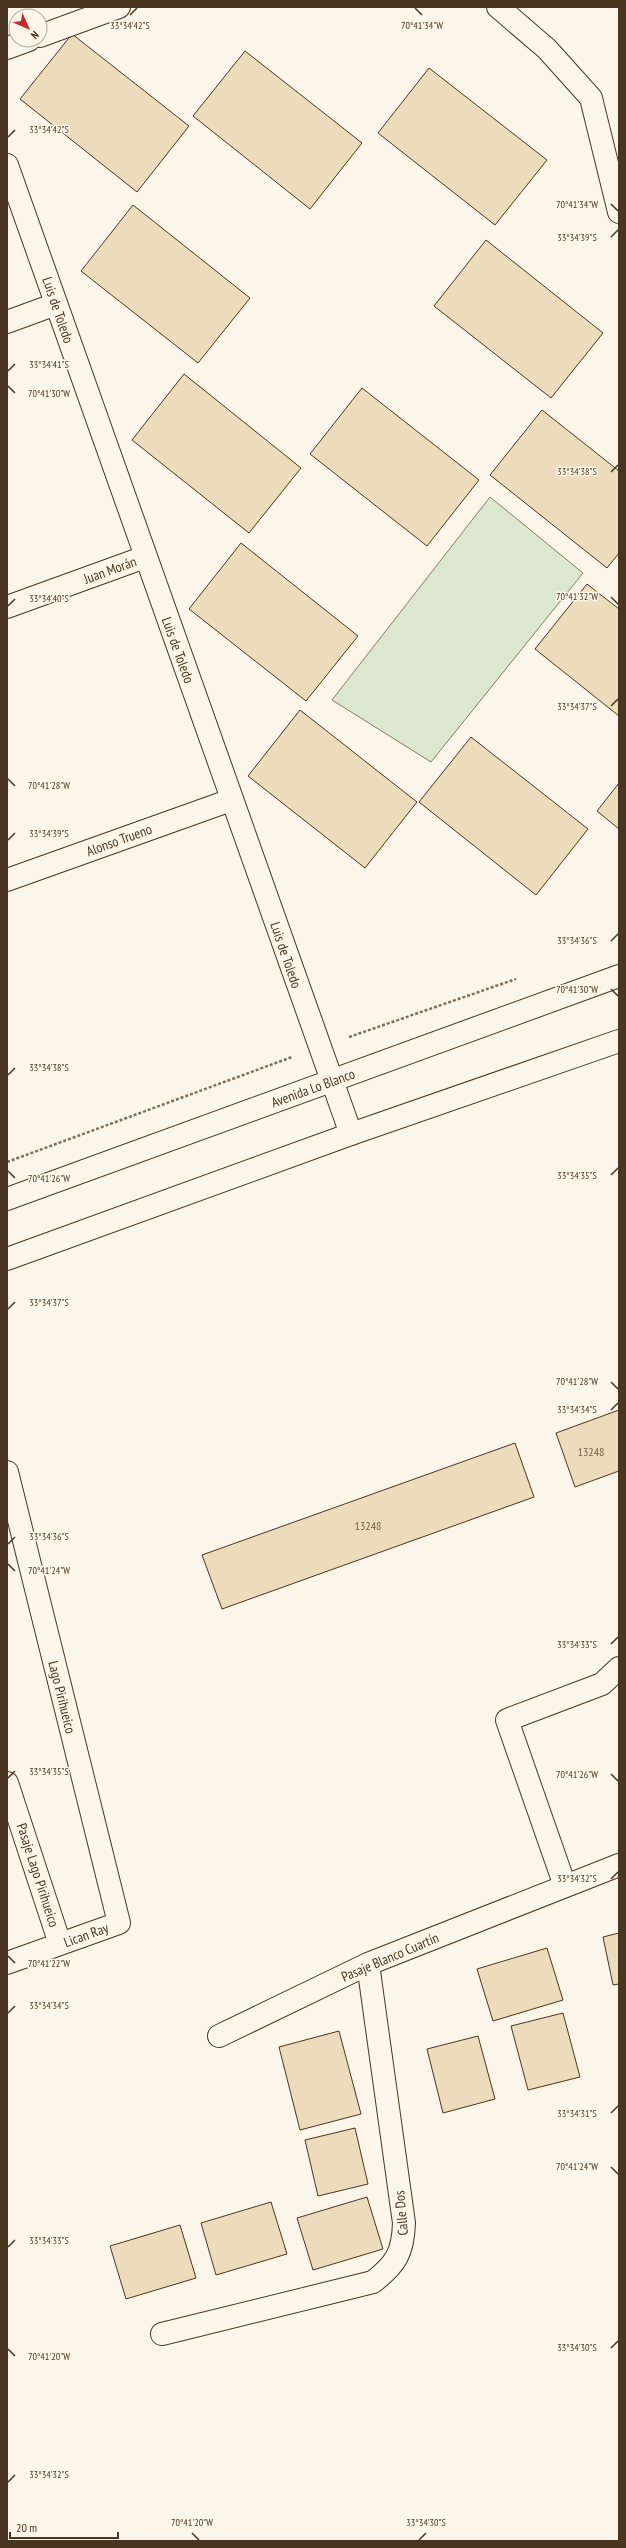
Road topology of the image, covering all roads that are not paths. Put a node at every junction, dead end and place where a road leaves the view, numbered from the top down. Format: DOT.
graph roads {
  1 [pos="119,7"];
  2 [pos="498,7"];
  3 [pos="48,33"];
  4 [pos="7,165"];
  5 [pos="619,212"];
  6 [pos="56,304"];
  7 [pos="7,322"];
  8 [pos="145,557"];
  9 [pos="7,606"];
  10 [pos="231,800"];
  11 [pos="7,880"];
  12 [pos="619,976"];
  13 [pos="619,1041"];
  14 [pos="331,1082"];
  15 [pos="351,1134"];
  16 [pos="7,1199"];
  17 [pos="7,1259"];
  18 [pos="7,1472"];
  19 [pos="12,1519"];
  20 [pos="619,1668"];
  21 [pos="7,1783"];
  22 [pos="619,1865"];
  23 [pos="565,1886"];
  24 [pos="119,1923"];
  25 [pos="60,1944"];
  26 [pos="7,1963"];
  27 [pos="368,1964"];
  28 [pos="220,2036"];
  29 [pos="162,2334"];
  1 -- 3 [label="street"];
  2 -- 5 [label="street"];
  4 -- 6 [label="street, Luis de Toledo"];
  6 -- 7 [label="street"];
  6 -- 8 [label="street, Luis de Toledo"];
  8 -- 9 [label="street, Juan Morán"];
  8 -- 10 [label="street, Luis de Toledo"];
  10 -- 11 [label="street, Alonso Trueno"];
  10 -- 14 [label="street, Luis de Toledo"];
  12 -- 14 [label="street, Avenida Lo Blanco"];
  13 -- 15 [label="street"];
  14 -- 15 [label="street, Luis de Toledo"];
  14 -- 16 [label="street, Avenida Lo Blanco"];
  15 -- 17 [label="street"];
  18 -- 19 [label="street, Lago Pirihueico"];
  19 -- 24 [label="street, Lago Pirihueico"];
  20 -- 23 [label="street"];
  21 -- 25 [label="street, Pasaje Lago Pirihueico"];
  22 -- 23 [label="street, Pasaje Blanco Cuartín"];
  23 -- 27 [label="street, Pasaje Blanco Cuartín"];
  24 -- 25 [label="street, Lican Ray"];
  25 -- 26 [label="street, Lican Ray"];
  27 -- 28 [label="street, Pasaje Blanco Cuartín"];
  27 -- 29 [label="street, Calle Dos"];
}
